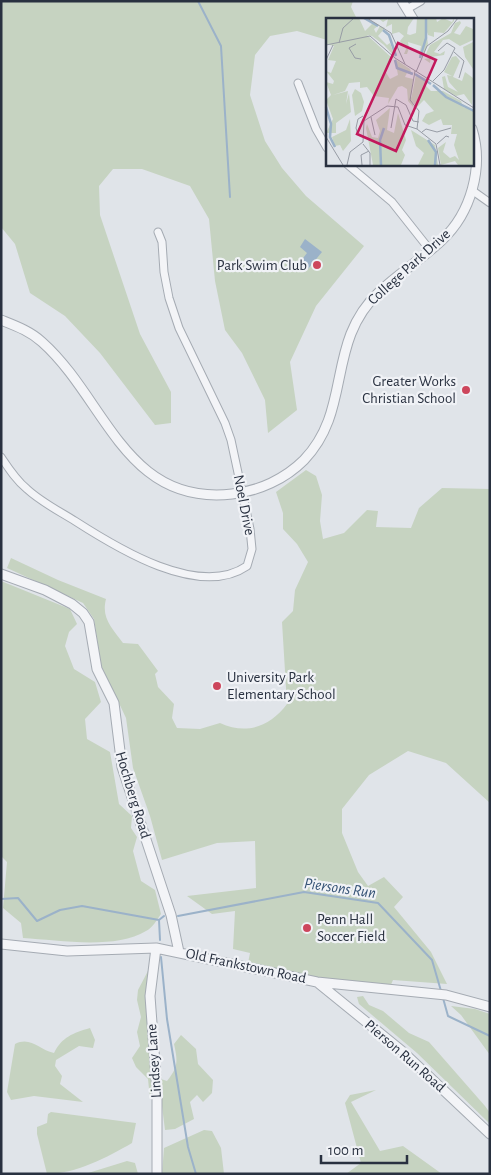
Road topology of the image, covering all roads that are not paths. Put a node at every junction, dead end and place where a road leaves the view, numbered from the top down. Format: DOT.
graph roads {
  1 [pos="421,1"];
  2 [pos="405,5"];
  3 [pos="412,18"];
  4 [pos="298,83"];
  5 [pos="326,146"];
  6 [pos="474,148"];
  7 [pos="348,165"];
  8 [pos="472,191"];
  9 [pos="490,203"];
  10 [pos="158,232"];
  11 [pos="430,250"];
  12 [pos="1,320"];
  13 [pos="1,456"];
  14 [pos="241,493"];
  15 [pos="1,574"];
  16 [pos="1,944"];
  17 [pos="156,948"];
  18 [pos="178,952"];
  19 [pos="316,982"];
  20 [pos="490,1007"];
  21 [pos="490,1134"];
  22 [pos="157,1174"];
  1 -- 2 [label="street"];
  2 -- 3 [label="street"];
  4 -- 5 [label="street"];
  6 -- 8 [label="street, College Park Drive"];
  7 -- 11 [label="street"];
  8 -- 9 [label="street"];
  8 -- 11 [label="street, College Park Drive"];
  10 -- 14 [label="street, Noel Drive"];
  11 -- 14 [label="street, College Park Drive"];
  12 -- 14 [label="street, College Park Drive"];
  13 -- 14 [label="street, Noel Drive"];
  15 -- 18 [label="street, Hochberg Road"];
  16 -- 17 [label="street, Old Frankstown Road"];
  17 -- 18 [label="street, Old Frankstown Road"];
  17 -- 22 [label="street, Lindsey Lane"];
  18 -- 19 [label="street, Old Frankstown Road"];
  19 -- 20 [label="street, Old Frankstown Road"];
  19 -- 21 [label="street, Pierson Run Road"];
}
